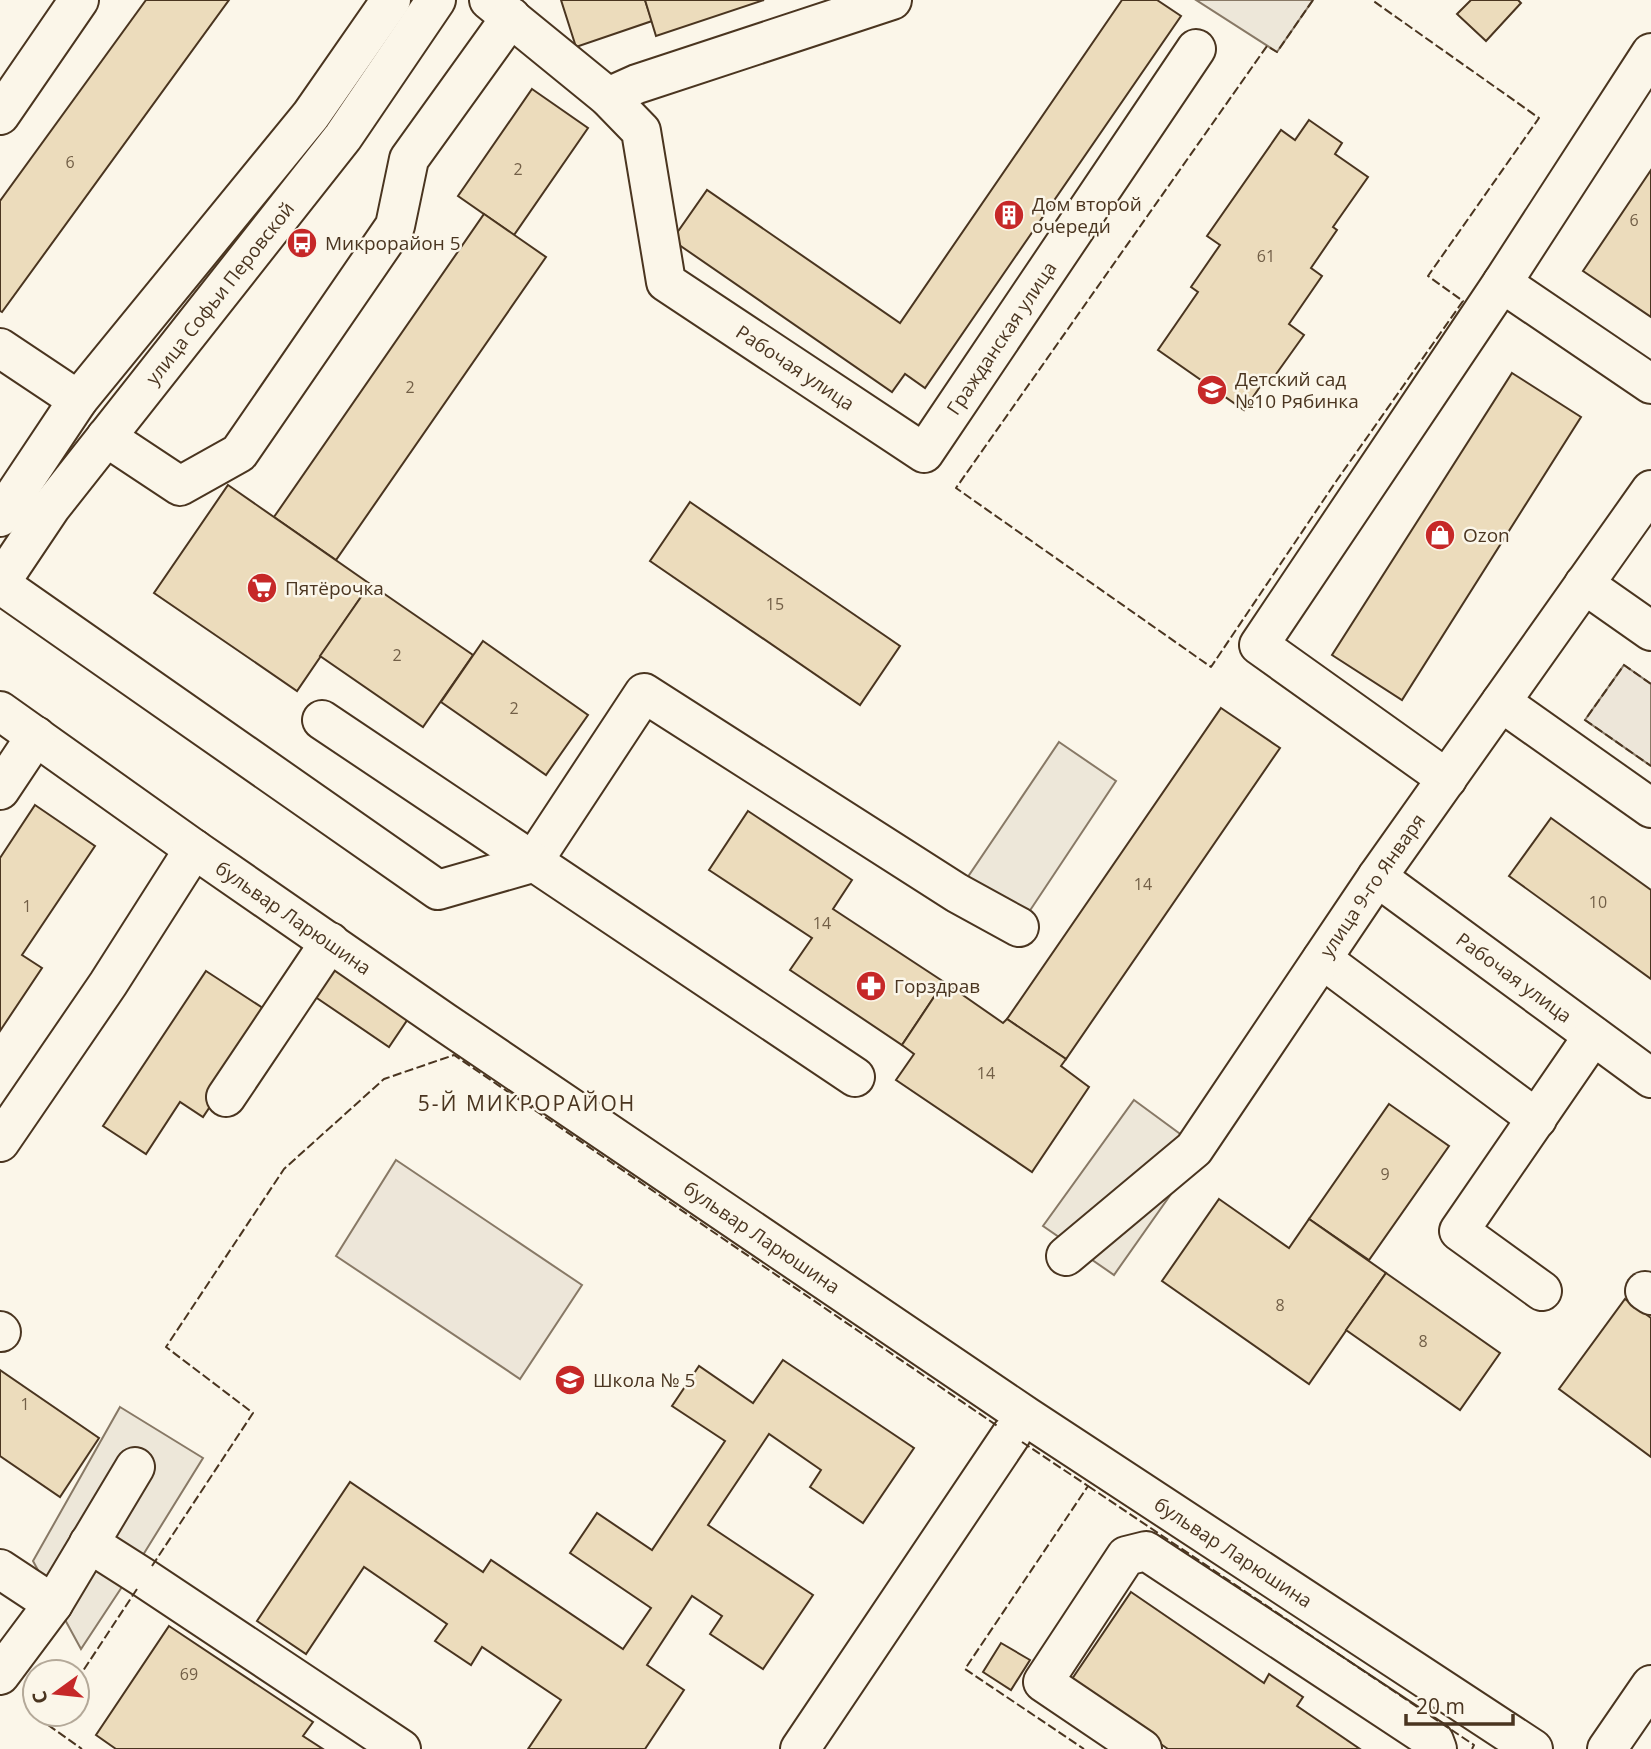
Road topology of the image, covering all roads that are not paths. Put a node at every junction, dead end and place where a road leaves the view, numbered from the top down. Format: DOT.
graph roads {
  1 [pos="79,0"];
  2 [pos="391,0"];
  3 [pos="436,0"];
  4 [pos="892,0"];
  5 [pos="500,9"];
  6 [pos="1196,49"];
  7 [pos="1651,53"];
  8 [pos="608,97"];
  9 [pos="0,115"];
  10 [pos="1502,283"];
  11 [pos="0,348"];
  12 [pos="1651,384"];
  13 [pos="78,400"];
  14 [pos="106,437"];
  15 [pos="924,453"];
  16 [pos="1651,490"];
  17 [pos="7,491"];
  18 [pos="51,507"];
  19 [pos="0,583"];
  20 [pos="1584,584"];
  21 [pos="1651,631"];
  22 [pos="1501,702"];
  23 [pos="0,710"];
  24 [pos="322,720"];
  25 [pos="36,736"];
  26 [pos="1447,779"];
  27 [pos="0,790"];
  28 [pos="1651,808"];
  29 [pos="194,849"];
  30 [pos="532,863"];
  31 [pos="1377,877"];
  32 [pos="1018,927"];
  33 [pos="334,944"];
  34 [pos="1322,959"];
  35 [pos="1593,1036"];
  36 [pos="855,1077"];
  37 [pos="1651,1078"];
  38 [pos="226,1097"];
  39 [pos="1536,1119"];
  40 [pos="0,1142"];
  41 [pos="1066,1256"];
  42 [pos="1542,1291"];
  43 [pos="1011,1435"];
  44 [pos="135,1467"];
  45 [pos="89,1544"];
  46 [pos="0,1569"];
  47 [pos="53,1604"];
  48 [pos="0,1675"];
  49 [pos="1651,1685"];
  50 [pos="401,1749"];
  51 [pos="800,1749"];
  52 [pos="1142,1749"];
  53 [pos="1437,1749"];
  54 [pos="1533,1749"];
  55 [pos="1607,1749"];
  1 -- 9 [label="street"];
  2 -- 13 [label="street, улица Софьи Перовской"];
  3 -- 14 [label="street, улица Софьи Перовской"];
  4 -- 8 [label="street"];
  5 -- 8 [label="street"];
  5 -- 14 [label="street"];
  6 -- 15 [label="street, Гражданская улица"];
  7 -- 10 [label="street"];
  8 -- 15 [label="street, Рабочая улица"];
  10 -- 12 [label="street"];
  10 -- 26 [label="street"];
  11 -- 13 [label="street"];
  13 -- 17 [label="street, улица Софьи Перовской"];
  14 -- 18 [label="street, улица Софьи Перовской"];
  16 -- 20 [label="street, улица 9-го Января"];
  17 -- 18 [label="street"];
  18 -- 19 [label="street, улица Софьи Перовской"];
  19 -- 30 [label="street"];
  20 -- 21 [label="street"];
  20 -- 22 [label="street, улица 9-го Января"];
  22 -- 26 [label="street, улица 9-го Января"];
  22 -- 28 [label="street"];
  23 -- 25 [label="street, бульвар Ларюшина"];
  24 -- 30 [label="street"];
  25 -- 27 [label="street"];
  25 -- 29 [label="street, бульвар Ларюшина"];
  26 -- 31 [label="street, улица 9-го Января"];
  29 -- 33 [label="street, бульвар Ларюшина"];
  29 -- 40 [label="street"];
  30 -- 32 [label="street"];
  30 -- 36 [label="street"];
  31 -- 34 [label="street, улица 9-го Января"];
  31 -- 35 [label="street, Рабочая улица"];
  33 -- 38 [label="street"];
  33 -- 54 [label="street, бульвар Ларюшина"];
  34 -- 39 [label="street"];
  34 -- 41 [label="street, улица 9-го Января"];
  35 -- 37 [label="street, Рабочая улица"];
  35 -- 39 [label="street"];
  39 -- 42 [label="street"];
  43 -- 51 [label="street"];
  44 -- 45 [label="street"];
  45 -- 47 [label="street"];
  45 -- 50 [label="street"];
  46 -- 47 [label="street"];
  47 -- 48 [label="street"];
  49 -- 55 [label="street"];
  52 -- 53 [label="street"];
}
